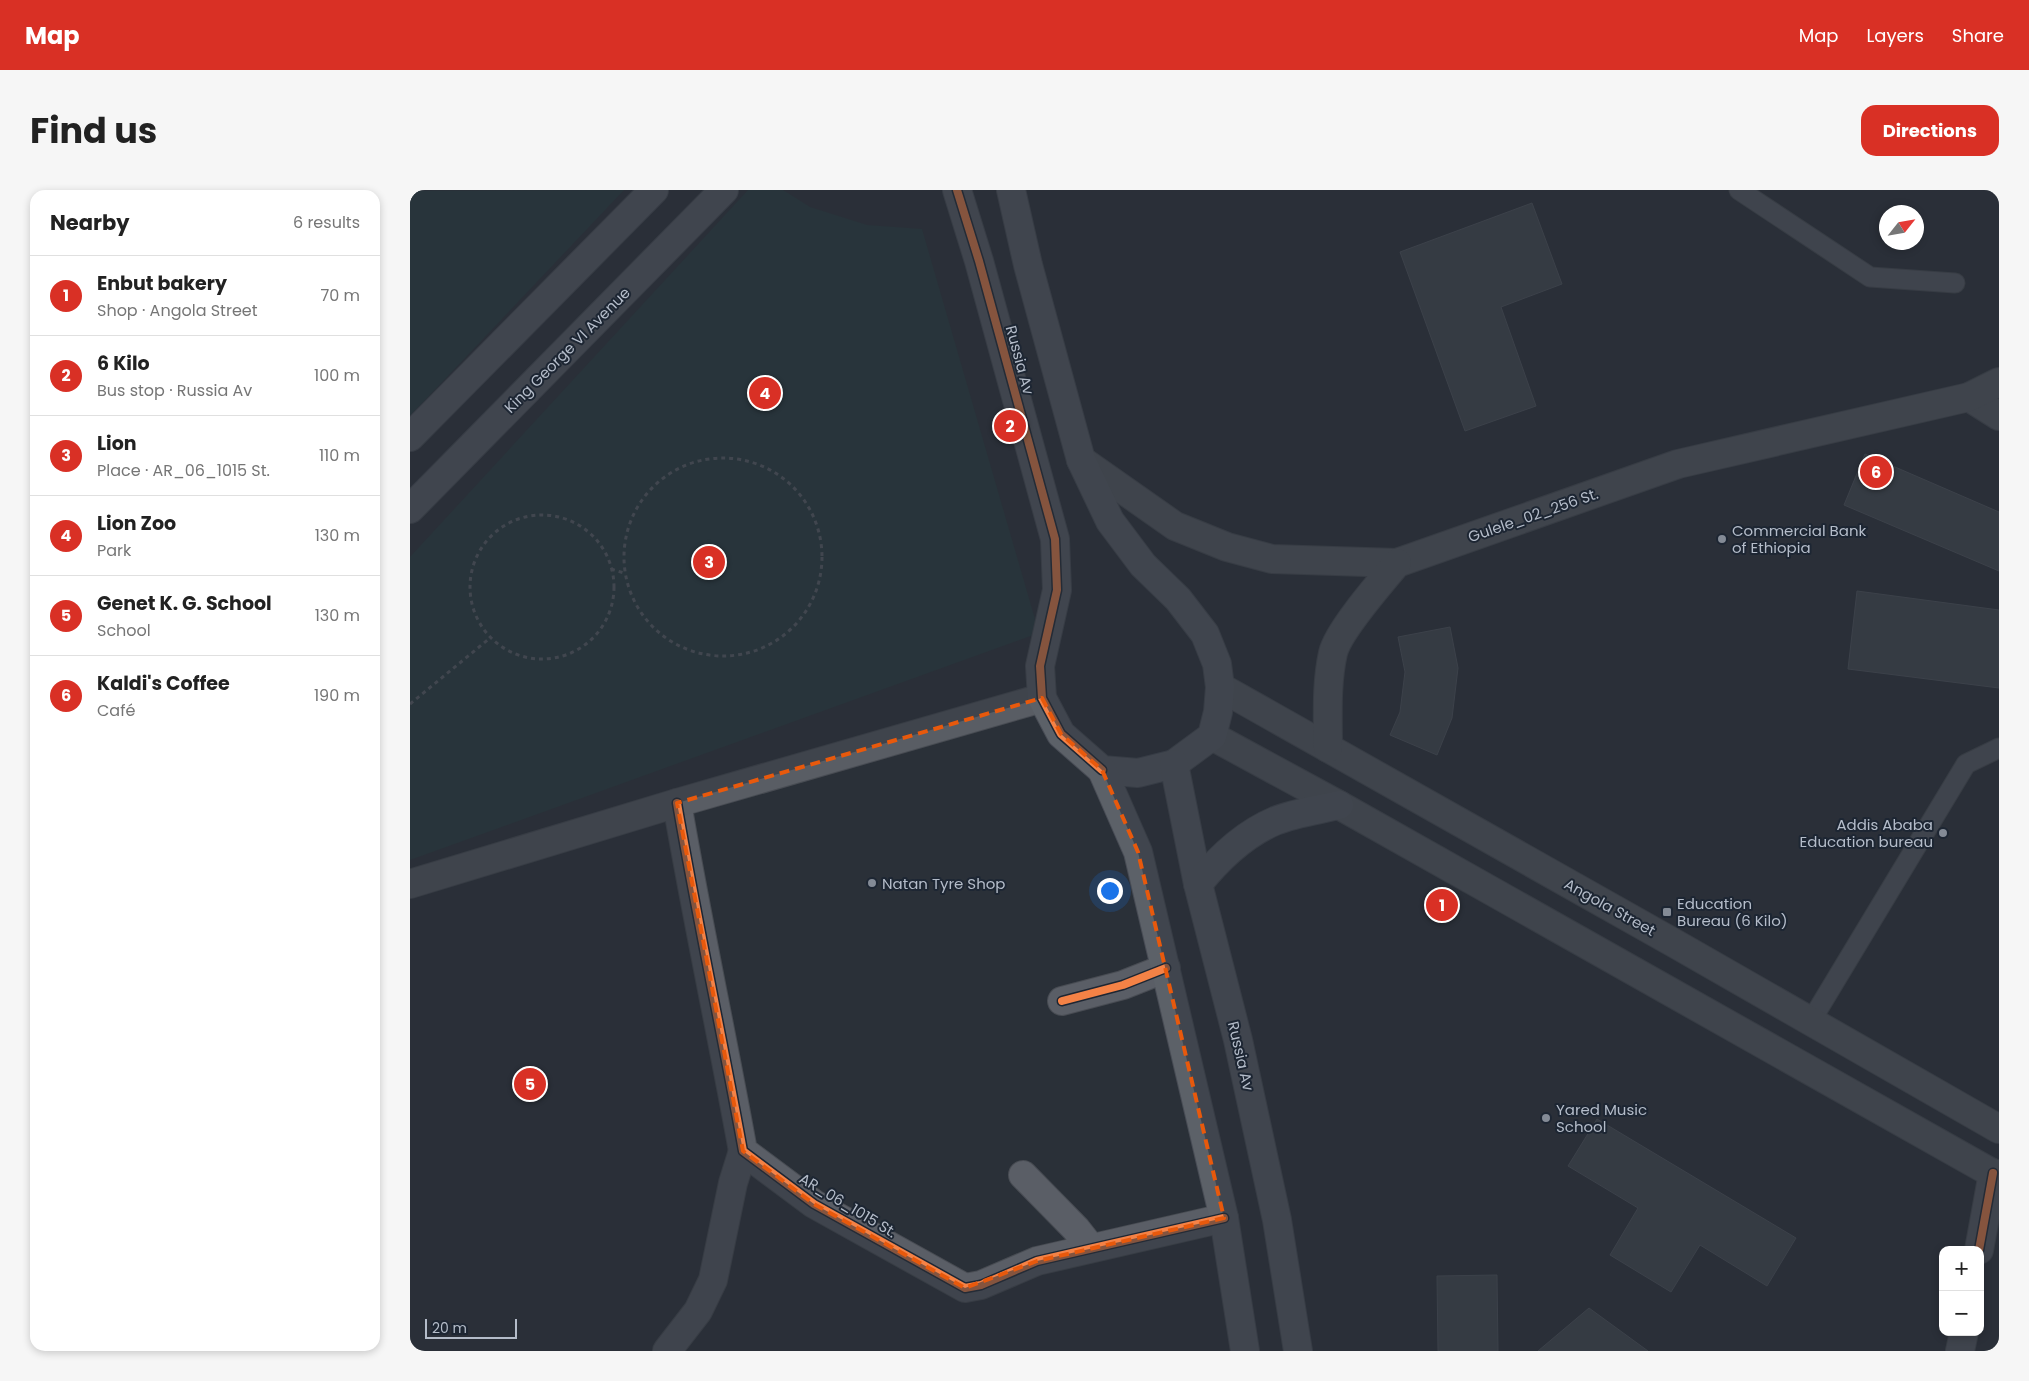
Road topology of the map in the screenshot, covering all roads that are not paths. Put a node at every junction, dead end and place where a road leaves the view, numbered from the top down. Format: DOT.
graph roads {
  1 [pos="654,190"];
  2 [pos="724,190"];
  3 [pos="957,190"];
  4 [pos="1011,190"];
  5 [pos="1739,190"];
  6 [pos="1955,284"];
  7 [pos="1999,382"];
  8 [pos="1969,397"];
  9 [pos="1999,416"];
  10 [pos="410,437"];
  11 [pos="1081,460"];
  12 [pos="410,509"];
  13 [pos="1397,563"];
  14 [pos="1220,687"];
  15 [pos="1042,698"];
  16 [pos="1212,736"];
  17 [pos="1328,748"];
  18 [pos="1999,748"];
  19 [pos="1174,764"];
  20 [pos="1102,770"];
  21 [pos="676,804"];
  22 [pos="1339,805"];
  23 [pos="410,884"];
  24 [pos="1198,884"];
  25 [pos="1166,968"];
  26 [pos="1062,1000"];
  27 [pos="1810,1021"];
  28 [pos="1999,1129"];
  29 [pos="743,1151"];
  30 [pos="1023,1175"];
  31 [pos="1996,1175"];
  32 [pos="1224,1218"];
  33 [pos="1980,1246"];
  34 [pos="1091,1248"];
  35 [pos="1963,1336"];
  36 [pos="667,1351"];
  37 [pos="1245,1351"];
  38 [pos="1298,1351"];
  39 [pos="1960,1351"];
  1 -- 10 [label="main road"];
  2 -- 12 [label="main road, King George VI Avenue"];
  3 -- 15 [label="main road, Russia Av"];
  4 -- 11 [label="main road"];
  5 -- 6 [label="lane"];
  7 -- 8 [label="main road, Gulele_02_256 St."];
  8 -- 9 [label="main road"];
  8 -- 13 [label="main road, Gulele_02_256 St."];
  11 -- 13 [label="main road, Gulele_02_256 St."];
  11 -- 14 [label="main road"];
  13 -- 17 [label="main road"];
  14 -- 16 [label="main road"];
  14 -- 17 [label="main road, Angola Street"];
  15 -- 20 [label="main road"];
  15 -- 21 [label="main road"];
  16 -- 19 [label="main road"];
  16 -- 22 [label="main road"];
  17 -- 27 [label="main road, Angola Street"];
  18 -- 27 [label="lane"];
  19 -- 20 [label="main road"];
  19 -- 24 [label="main road, Russia Av"];
  20 -- 25 [label="main road"];
  21 -- 23 [label="main road"];
  21 -- 29 [label="street"];
  22 -- 24 [label="main road"];
  22 -- 31 [label="main road"];
  24 -- 38 [label="main road, Russia Av"];
  25 -- 26 [label="street"];
  25 -- 32 [label="main road"];
  27 -- 28 [label="main road, Angola Street"];
  29 -- 34 [label="street, AR_06_1015 St."];
  29 -- 36 [label="street"];
  30 -- 34 [label="street"];
  31 -- 33 [label="street"];
  32 -- 34 [label="street, AR_06_1015 St."];
  32 -- 37 [label="main road"];
  35 -- 39 [label="street"];
}
